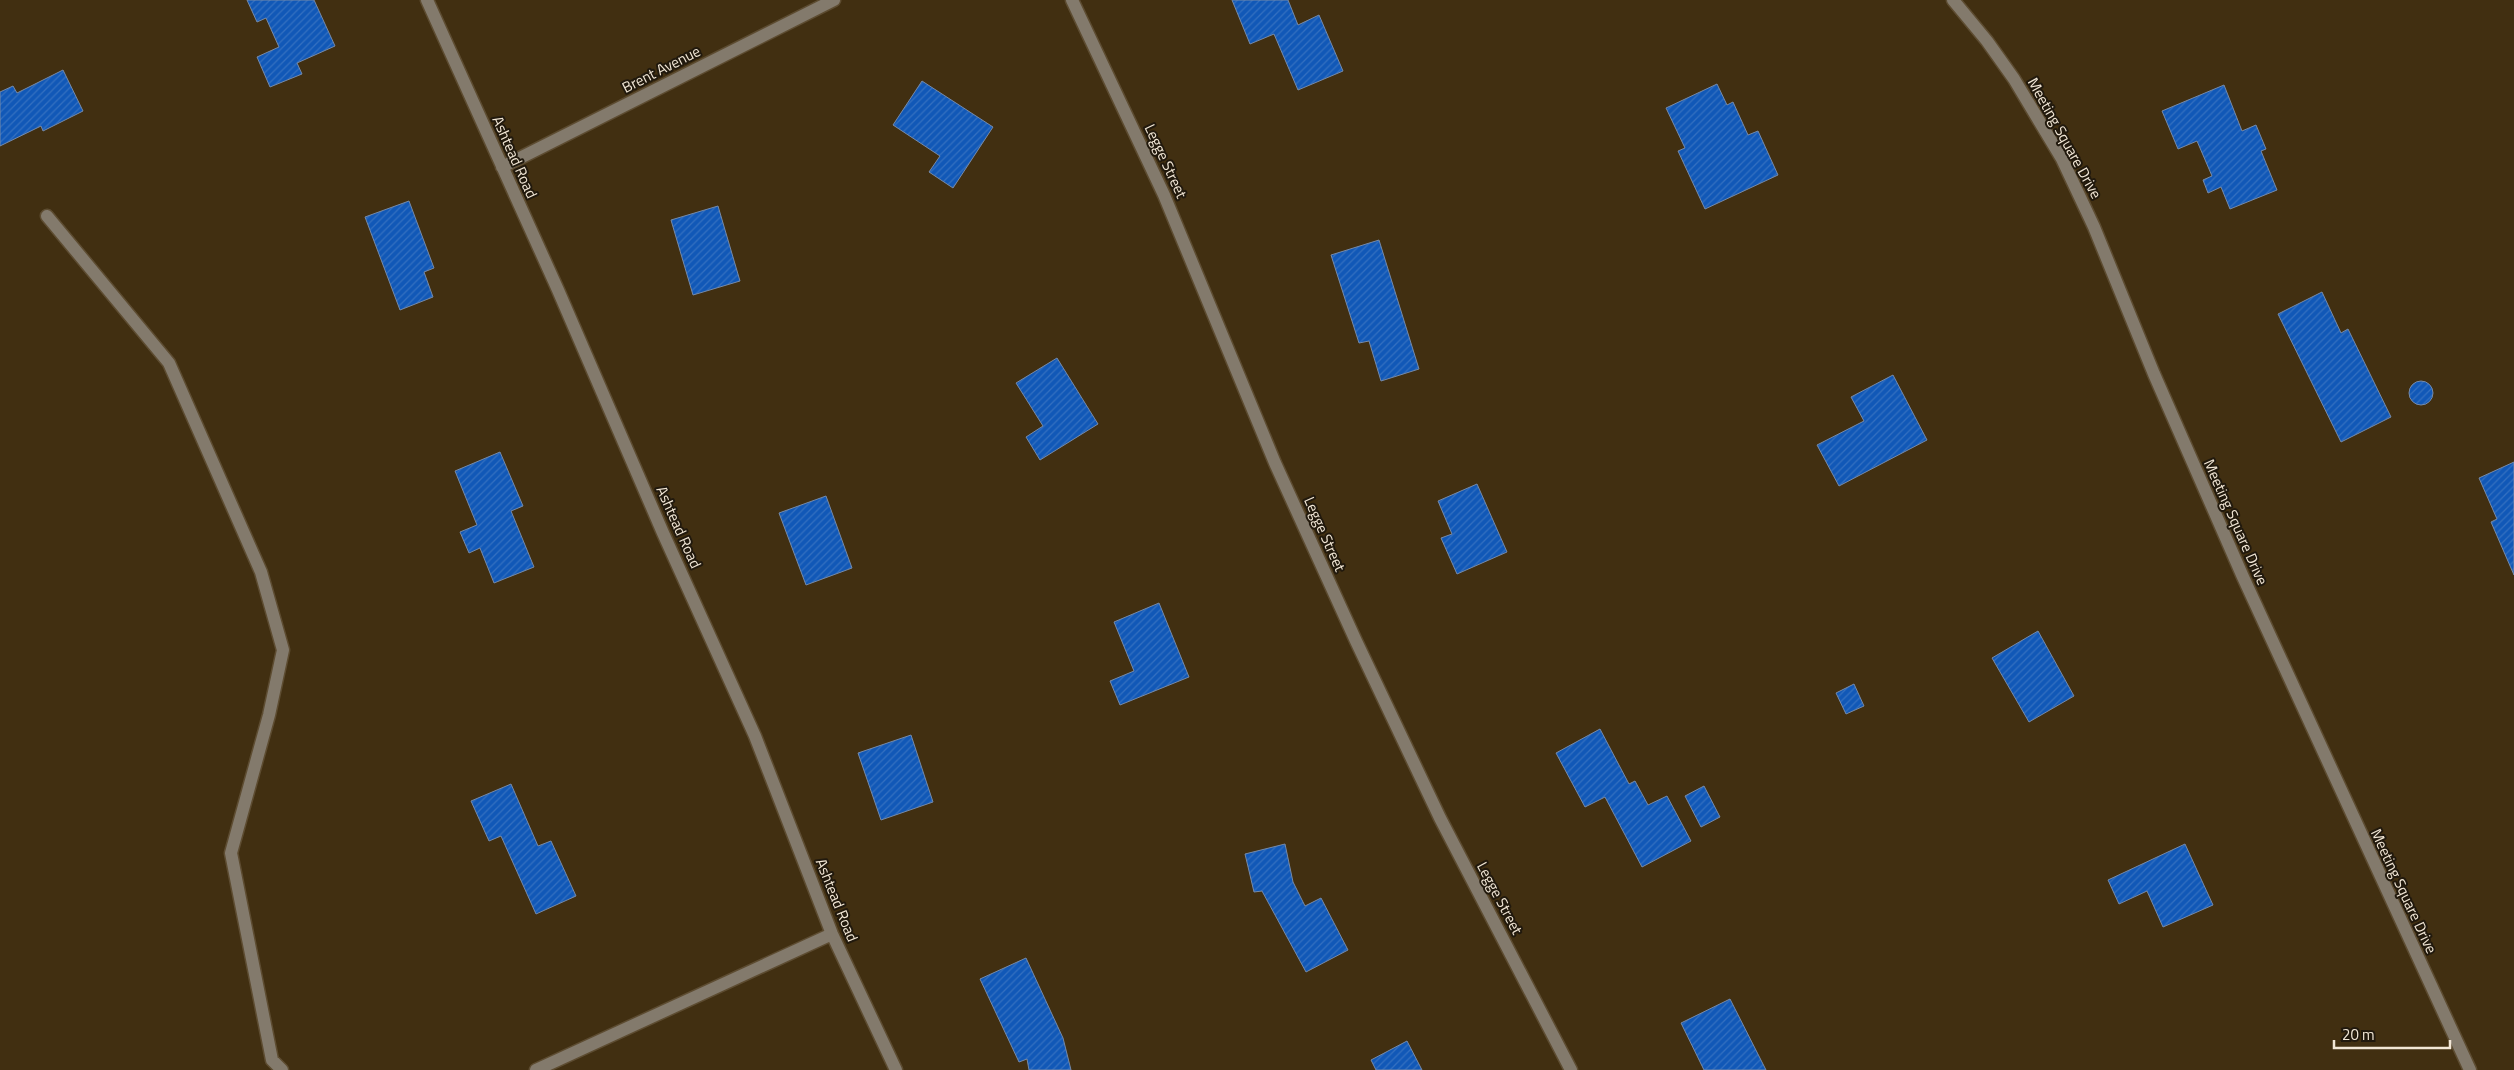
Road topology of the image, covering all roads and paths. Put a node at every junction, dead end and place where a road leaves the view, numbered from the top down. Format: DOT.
graph roads {
  1 [pos="427,0"];
  2 [pos="834,0"];
  3 [pos="1072,0"];
  4 [pos="1953,0"];
  5 [pos="502,167"];
  6 [pos="47,216"];
  7 [pos="832,934"];
  8 [pos="282,1070"];
  9 [pos="536,1070"];
  10 [pos="896,1070"];
  11 [pos="1571,1070"];
  12 [pos="2470,1070"];
  1 -- 5 [label="street, Ashtead Road"];
  2 -- 5 [label="street, Brent Avenue"];
  3 -- 11 [label="street, Legge Street"];
  4 -- 12 [label="street, Meeting Square Drive"];
  5 -- 7 [label="street, Ashtead Road"];
  6 -- 8 [label="street"];
  7 -- 9 [label="street"];
  7 -- 10 [label="street, Ashtead Road"];
}
